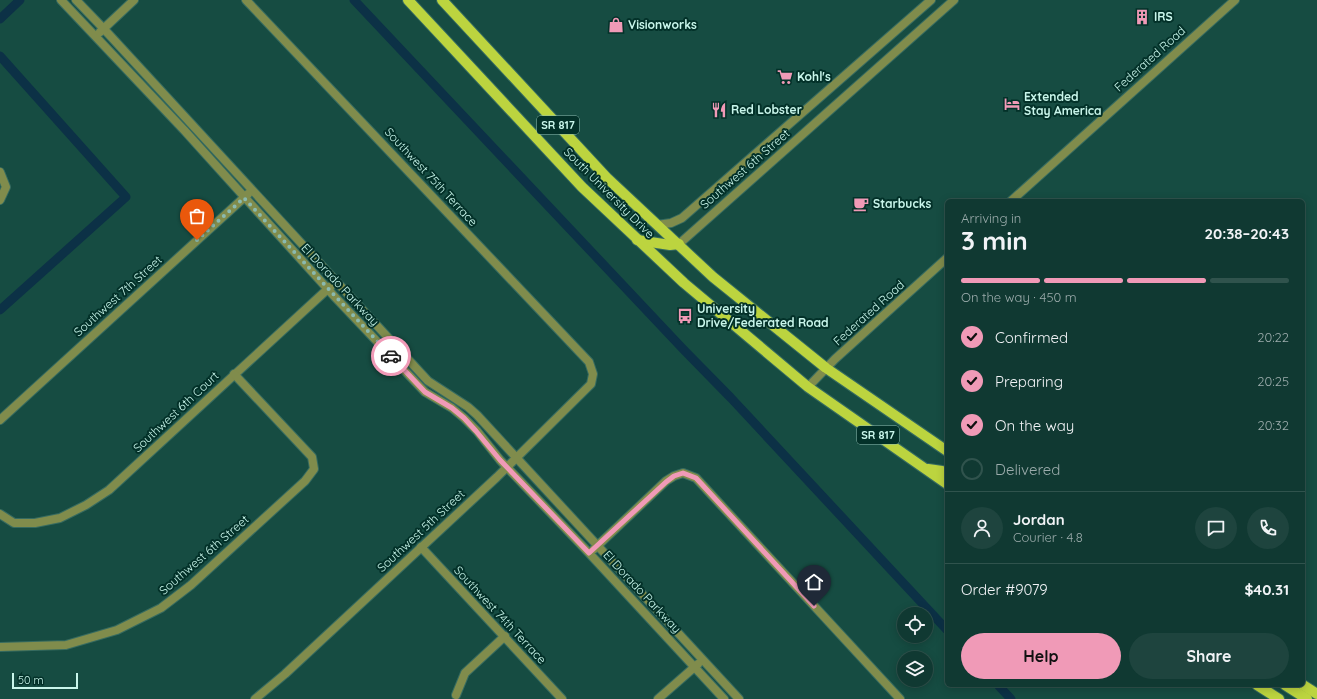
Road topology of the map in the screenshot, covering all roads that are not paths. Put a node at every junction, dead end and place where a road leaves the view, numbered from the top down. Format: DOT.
graph roads {
  1 [pos="61,0"];
  2 [pos="76,0"];
  3 [pos="134,0"];
  4 [pos="246,0"];
  5 [pos="408,0"];
  6 [pos="442,0"];
  7 [pos="931,0"];
  8 [pos="954,0"];
  9 [pos="1235,0"];
  10 [pos="104,28"];
  11 [pos="95,36"];
  12 [pos="0,172"];
  13 [pos="252,190"];
  14 [pos="244,198"];
  15 [pos="1012,199"];
  16 [pos="0,200"];
  17 [pos="657,225"];
  18 [pos="637,240"];
  19 [pos="679,244"];
  20 [pos="945,260"];
  21 [pos="336,281"];
  22 [pos="328,289"];
  23 [pos="826,368"];
  24 [pos="234,374"];
  25 [pos="594,374"];
  26 [pos="808,387"];
  27 [pos="0,420"];
  28 [pos="945,450"];
  29 [pos="516,458"];
  30 [pos="507,467"];
  31 [pos="924,468"];
  32 [pos="945,473"];
  33 [pos="945,483"];
  34 [pos="0,514"];
  35 [pos="598,546"];
  36 [pos="421,547"];
  37 [pos="589,553"];
  38 [pos="505,636"];
  39 [pos="0,647"];
  40 [pos="702,660"];
  41 [pos="694,667"];
  42 [pos="1305,686"];
  43 [pos="1260,687"];
  44 [pos="1288,687"];
  45 [pos="1317,694"];
  46 [pos="456,695"];
  47 [pos="255,699"];
  48 [pos="562,699"];
  49 [pos="658,699"];
  50 [pos="724,699"];
  51 [pos="739,699"];
  52 [pos="900,699"];
  53 [pos="1279,699"];
  54 [pos="1307,699"];
  1 -- 11 [label="street, El Dorado Parkway"];
  2 -- 10 [label="street, El Dorado Parkway"];
  3 -- 10 [label="street"];
  4 -- 25 [label="street, Southwest 75th Terrace"];
  5 -- 18 [label="main road, South University Drive / SR 817"];
  6 -- 17 [label="main road, South University Drive / SR 817"];
  7 -- 17 [label="street, Southwest 6th Street"];
  8 -- 19 [label="street, Southwest 6th Street"];
  9 -- 15 [label="street, Federated Road"];
  10 -- 11 [label="street"];
  10 -- 13 [label="street, El Dorado Parkway"];
  11 -- 14 [label="street, El Dorado Parkway"];
  12 -- 16 [label="street"];
  13 -- 14 [label="street, Southwest 7th Street"];
  13 -- 21 [label="street, El Dorado Parkway"];
  14 -- 22 [label="street, El Dorado Parkway"];
  14 -- 27 [label="street, Southwest 7th Street"];
  17 -- 19 [label="main road, South University Drive / SR 817"];
  18 -- 19 [label="main road"];
  18 -- 26 [label="main road, South University Drive / SR 817"];
  19 -- 23 [label="main road, South University Drive / SR 817"];
  20 -- 23 [label="street, Federated Road"];
  21 -- 22 [label="street, Southwest 6th Court"];
  21 -- 29 [label="street, El Dorado Parkway"];
  22 -- 24 [label="street, Southwest 6th Court"];
  22 -- 30 [label="street, El Dorado Parkway"];
  23 -- 26 [label="street, Federated Road"];
  23 -- 28 [label="main road, SR 817"];
  24 -- 34 [label="street, Southwest 6th Court"];
  24 -- 39 [label="street, Southwest 6th Street"];
  25 -- 29 [label="street, Southwest 5th Street"];
  26 -- 31 [label="main road, SR 817"];
  29 -- 30 [label="street, Southwest 5th Street"];
  29 -- 35 [label="street, El Dorado Parkway"];
  30 -- 36 [label="street, Southwest 5th Street"];
  30 -- 37 [label="street, El Dorado Parkway"];
  31 -- 32 [label="main road"];
  31 -- 33 [label="main road, SR 817"];
  35 -- 37 [label="street"];
  35 -- 40 [label="street, El Dorado Parkway"];
  35 -- 52 [label="street"];
  36 -- 38 [label="street, Southwest 74th Terrace"];
  36 -- 47 [label="street, Southwest 5th Street"];
  37 -- 41 [label="street, El Dorado Parkway"];
  38 -- 46 [label="street"];
  38 -- 48 [label="street, Southwest 74th Terrace"];
  40 -- 41 [label="street"];
  40 -- 51 [label="street, El Dorado Parkway"];
  41 -- 49 [label="street"];
  41 -- 50 [label="street, El Dorado Parkway"];
  42 -- 45 [label="main road"];
  43 -- 53 [label="main road"];
  44 -- 54 [label="main road"];
}
